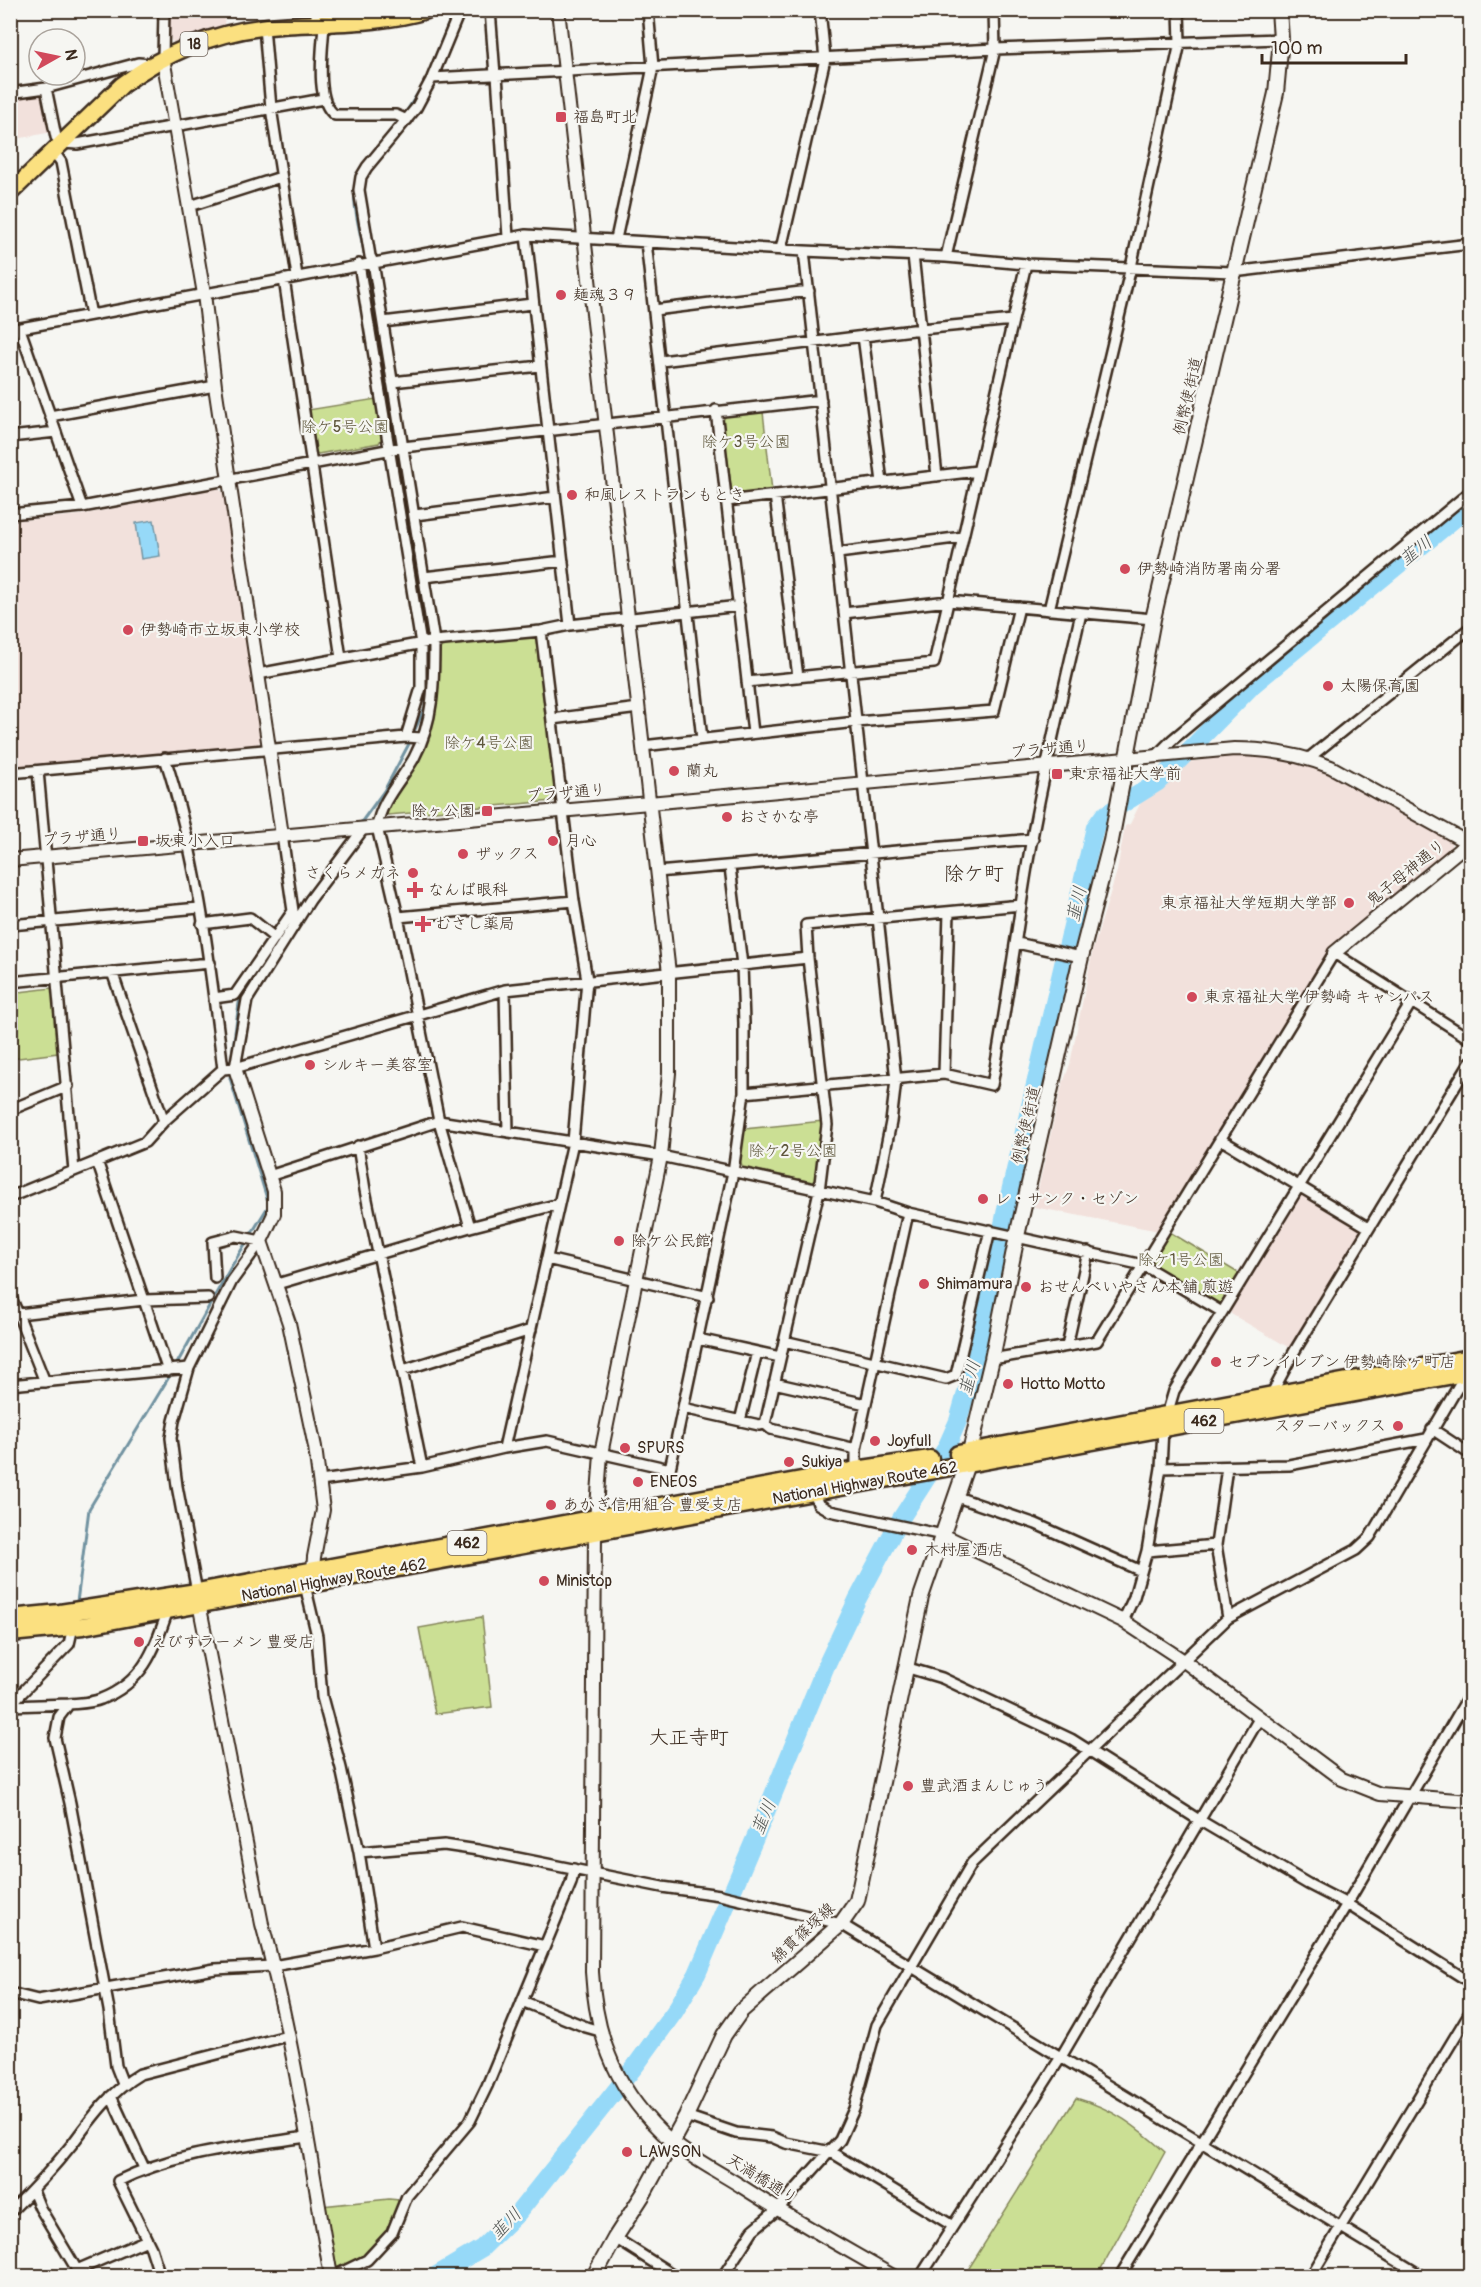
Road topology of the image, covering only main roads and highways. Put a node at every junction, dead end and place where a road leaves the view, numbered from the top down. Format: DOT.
graph roads {
  1 [pos="428,10"];
  2 [pos="1279,10"];
  3 [pos="319,20"];
  4 [pos="10,193"];
  5 [pos="1469,1368"];
  6 [pos="1166,1420"];
  7 [pos="969,1458"];
  8 [pos="919,1467"];
  9 [pos="596,1526"];
  10 [pos="943,1535"];
  11 [pos="198,1597"];
  12 [pos="10,1618"];
  13 [pos="10,1633"];
  14 [pos="594,2277"];
  1 -- 3 [label="main road, 18"];
  2 -- 7 [label="main road, 例幣使街道"];
  3 -- 4 [label="main road, 18"];
  5 -- 6 [label="highway, National Highway Route 462 / 462"];
  5 -- 6 [label="highway, National Highway Route 462 / 462"];
  6 -- 7 [label="highway, National Highway Route 462 / 462"];
  7 -- 8 [label="highway, National Highway Route 462 / 462"];
  7 -- 10 [label="main road, 例幣使街道"];
  8 -- 9 [label="highway, National Highway Route 462 / 462"];
  8 -- 9 [label="highway, National Highway Route 462 / 462"];
  9 -- 11 [label="highway, National Highway Route 462 / 462"];
  10 -- 14 [label="main road, 綿貫篠塚線"];
  11 -- 12 [label="highway, National Highway Route 462 / 462"];
  11 -- 13 [label="highway, National Highway Route 462 / 462"];
}
